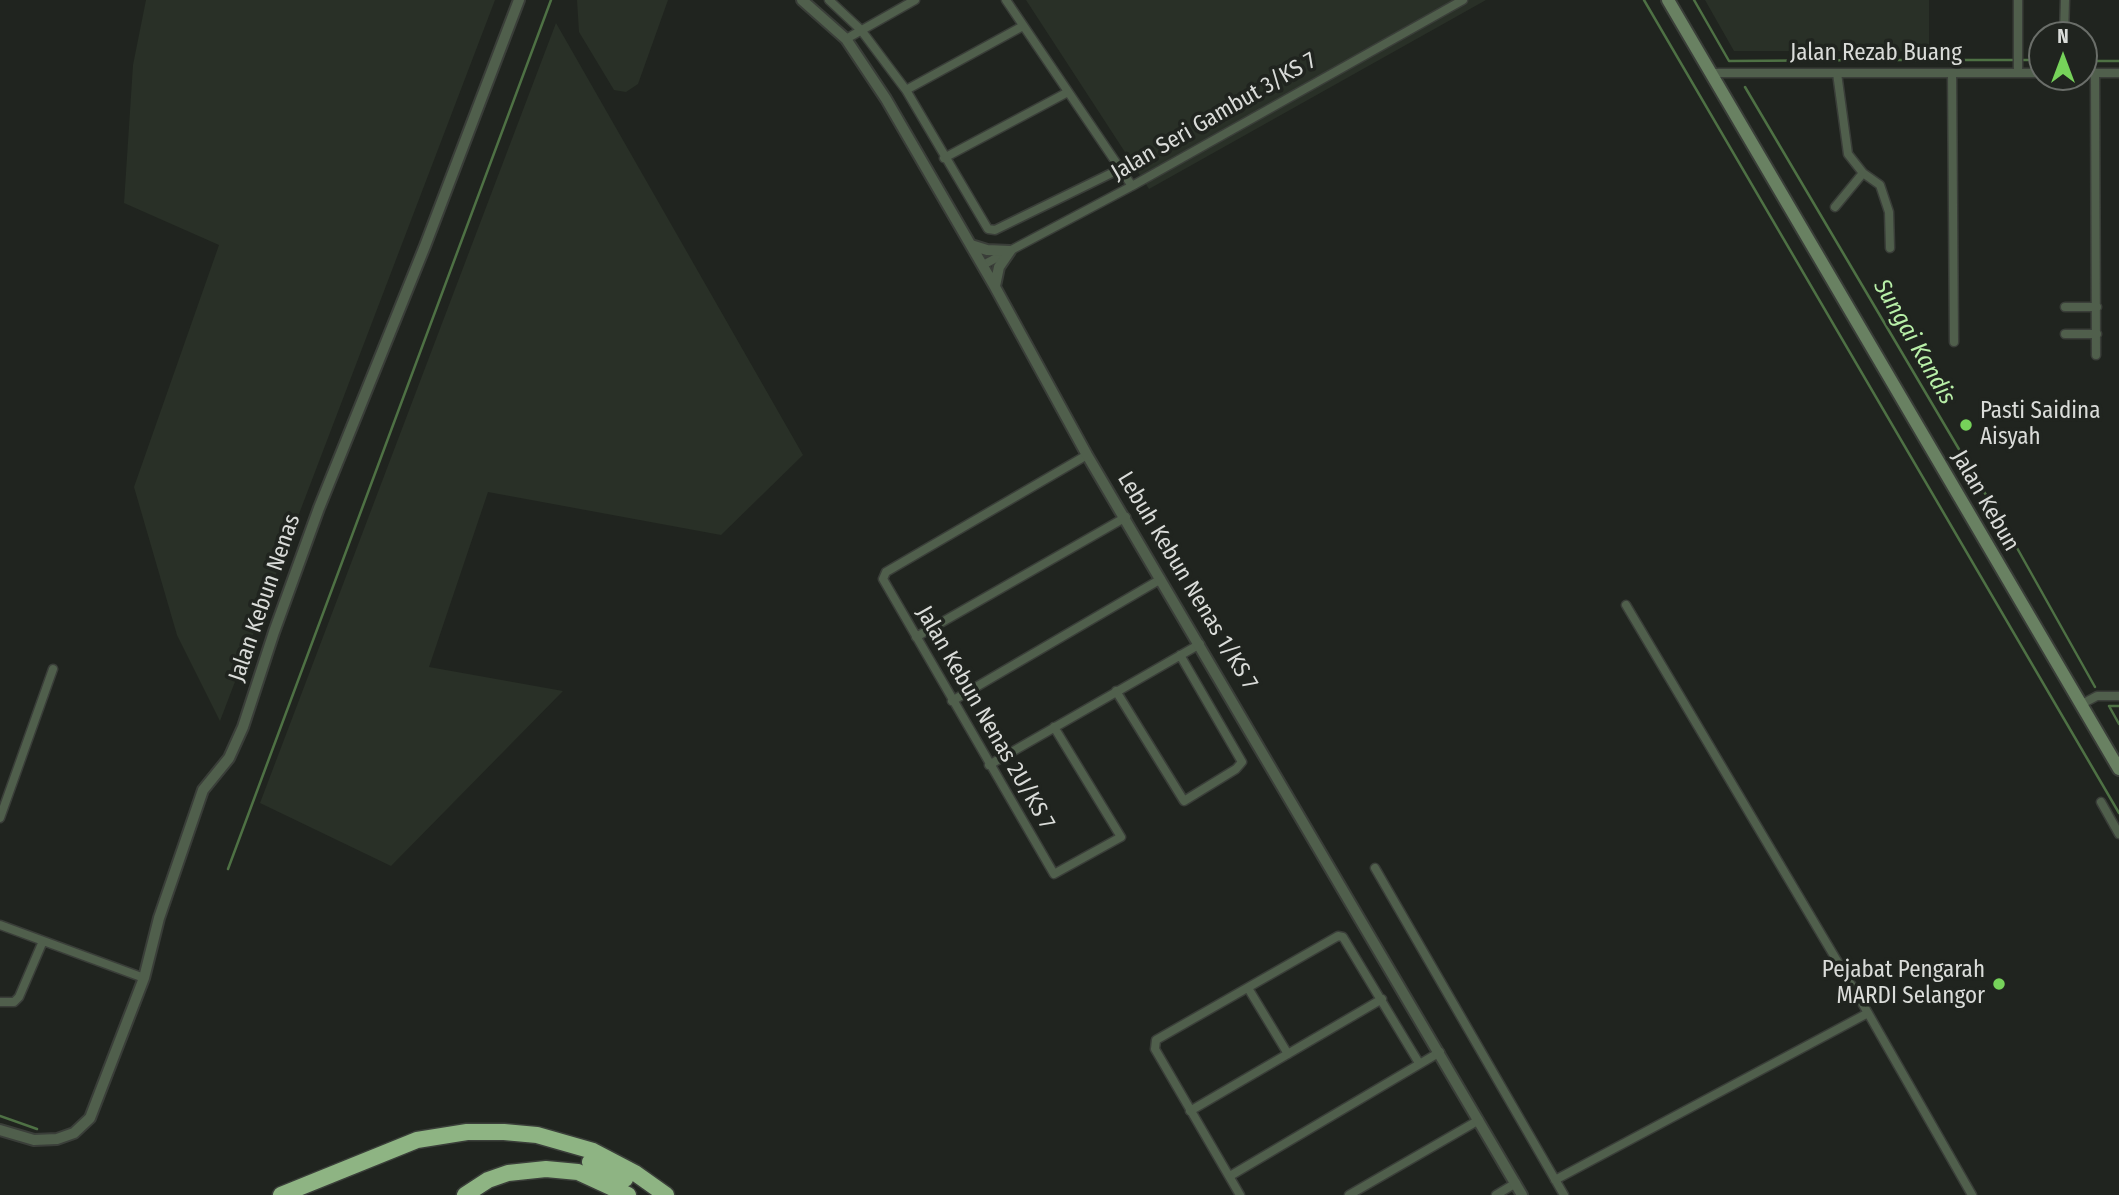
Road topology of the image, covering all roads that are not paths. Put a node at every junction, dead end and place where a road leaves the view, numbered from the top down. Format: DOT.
graph roads {
  1 [pos="519,0"];
  2 [pos="802,0"];
  3 [pos="829,0"];
  4 [pos="915,0"];
  5 [pos="1006,0"];
  6 [pos="1463,0"];
  7 [pos="1668,0"];
  8 [pos="2018,0"];
  9 [pos="2066,0"];
  10 [pos="2065,21"];
  11 [pos="1023,26"];
  12 [pos="860,30"];
  13 [pos="846,39"];
  14 [pos="2018,70"];
  15 [pos="2028,71"];
  16 [pos="1711,73"];
  17 [pos="1837,73"];
  18 [pos="1952,73"];
  19 [pos="2098,73"];
  20 [pos="2119,73"];
  21 [pos="906,90"];
  22 [pos="2095,91"];
  23 [pos="1068,92"];
  24 [pos="944,158"];
  25 [pos="1120,169"];
  26 [pos="1863,173"];
  27 [pos="1132,186"];
  28 [pos="1835,207"];
  29 [pos="971,245"];
  30 [pos="1890,248"];
  31 [pos="1010,251"];
  32 [pos="983,265"];
  33 [pos="995,286"];
  34 [pos="2065,307"];
  35 [pos="2097,307"];
  36 [pos="2065,334"];
  37 [pos="2096,334"];
  38 [pos="1954,342"];
  39 [pos="2096,355"];
  40 [pos="1087,454"];
  41 [pos="1126,517"];
  42 [pos="1161,579"];
  43 [pos="1626,605"];
  44 [pos="916,637"];
  45 [pos="1200,644"];
  46 [pos="1180,655"];
  47 [pos="53,669"];
  48 [pos="1116,691"];
  49 [pos="2119,696"];
  50 [pos="952,701"];
  51 [pos="2081,705"];
  52 [pos="1054,727"];
  53 [pos="989,765"];
  54 [pos="2119,769"];
  55 [pos="2101,802"];
  56 [pos="0,818"];
  57 [pos="2119,834"];
  58 [pos="1375,868"];
  59 [pos="0,925"];
  60 [pos="43,940"];
  61 [pos="144,978"];
  62 [pos="1248,988"];
  63 [pos="1382,999"];
  64 [pos="0,1002"];
  65 [pos="1868,1013"];
  66 [pos="1440,1052"];
  67 [pos="1287,1054"];
  68 [pos="1419,1063"];
  69 [pos="1190,1111"];
  70 [pos="1479,1120"];
  71 [pos="0,1130"];
  72 [pos="590,1162"];
  73 [pos="1230,1176"];
  74 [pos="1555,1180"];
  75 [pos="1516,1184"];
  76 [pos="281,1195"];
  77 [pos="465,1195"];
  78 [pos="628,1195"];
  79 [pos="650,1195"];
  80 [pos="666,1195"];
  81 [pos="1240,1195"];
  82 [pos="1349,1195"];
  83 [pos="1496,1195"];
  84 [pos="1522,1195"];
  85 [pos="1563,1195"];
  86 [pos="1972,1195"];
  1 -- 61 [label="street, Jalan Kebun Nenas"];
  2 -- 13 [label="street, Lebuh Kebun Nenas 1/KS 7"];
  3 -- 12 [label="street"];
  4 -- 12 [label="street"];
  5 -- 11 [label="street"];
  6 -- 27 [label="street, Jalan Seri Gambut 3/KS 7"];
  7 -- 16 [label="main road, Jalan Kebun"];
  8 -- 14 [label="street"];
  9 -- 10 [label="street"];
  11 -- 21 [label="street"];
  11 -- 23 [label="street"];
  12 -- 13 [label="street"];
  12 -- 21 [label="street"];
  13 -- 29 [label="street, Lebuh Kebun Nenas 1/KS 7"];
  14 -- 15 [label="street, Jalan Rezab Buang"];
  14 -- 18 [label="street, Jalan Rezab Buang"];
  16 -- 17 [label="street, Jalan Rezab Buang"];
  16 -- 51 [label="main road, Jalan Kebun"];
  17 -- 18 [label="street, Jalan Rezab Buang"];
  17 -- 26 [label="street"];
  18 -- 38 [label="street"];
  19 -- 20 [label="street"];
  21 -- 24 [label="street"];
  22 -- 35 [label="street"];
  23 -- 24 [label="street"];
  23 -- 25 [label="street"];
  24 -- 25 [label="street"];
  25 -- 27 [label="street"];
  26 -- 28 [label="street"];
  26 -- 30 [label="street"];
  27 -- 31 [label="street, Jalan Seri Gambut 3/KS 7"];
  29 -- 31 [label="street"];
  29 -- 32 [label="street, Lebuh Kebun Nenas 1/KS 7"];
  31 -- 32 [label="street, Jalan Seri Gambut 3/KS 7"];
  31 -- 33 [label="street"];
  32 -- 33 [label="street, Lebuh Kebun Nenas 1/KS 7"];
  33 -- 40 [label="street, Lebuh Kebun Nenas 1/KS 7"];
  34 -- 35 [label="street"];
  35 -- 37 [label="street"];
  36 -- 37 [label="street"];
  37 -- 39 [label="street"];
  40 -- 41 [label="street, Lebuh Kebun Nenas 1/KS 7"];
  40 -- 44 [label="street, Jalan Kebun Nenas 2U/KS 7"];
  41 -- 42 [label="street, Lebuh Kebun Nenas 1/KS 7"];
  41 -- 44 [label="street"];
  42 -- 45 [label="street, Lebuh Kebun Nenas 1/KS 7"];
  42 -- 50 [label="street"];
  43 -- 65 [label="street"];
  44 -- 50 [label="street, Jalan Kebun Nenas 2U/KS 7"];
  45 -- 46 [label="street"];
  45 -- 66 [label="street, Lebuh Kebun Nenas 1/KS 7"];
  46 -- 48 [label="street"];
  46 -- 48 [label="street"];
  47 -- 56 [label="street"];
  48 -- 52 [label="street"];
  49 -- 51 [label="street"];
  50 -- 53 [label="street, Jalan Kebun Nenas 2U/KS 7"];
  51 -- 54 [label="main road, Jalan Kebun"];
  52 -- 53 [label="street"];
  52 -- 53 [label="street, Jalan Kebun Nenas 2U/KS 7"];
  55 -- 57 [label="street"];
  58 -- 74 [label="street"];
  59 -- 60 [label="street"];
  60 -- 61 [label="street"];
  60 -- 64 [label="street"];
  61 -- 71 [label="street, Jalan Kebun Nenas"];
  62 -- 63 [label="street"];
  62 -- 67 [label="street"];
  62 -- 69 [label="street"];
  63 -- 67 [label="street"];
  63 -- 68 [label="street"];
  65 -- 74 [label="street"];
  65 -- 86 [label="street"];
  66 -- 68 [label="street"];
  66 -- 70 [label="street, Lebuh Kebun Nenas 1/KS 7"];
  67 -- 69 [label="street"];
  68 -- 73 [label="street"];
  69 -- 73 [label="street"];
  70 -- 75 [label="street, Lebuh Kebun Nenas 1/KS 7"];
  70 -- 82 [label="street"];
  72 -- 79 [label="highway"];
  73 -- 81 [label="street"];
  74 -- 85 [label="street"];
  75 -- 83 [label="street"];
  75 -- 84 [label="street, Lebuh Kebun Nenas 1/KS 7"];
  76 -- 80 [label="highway"];
  77 -- 78 [label="highway"];
}
